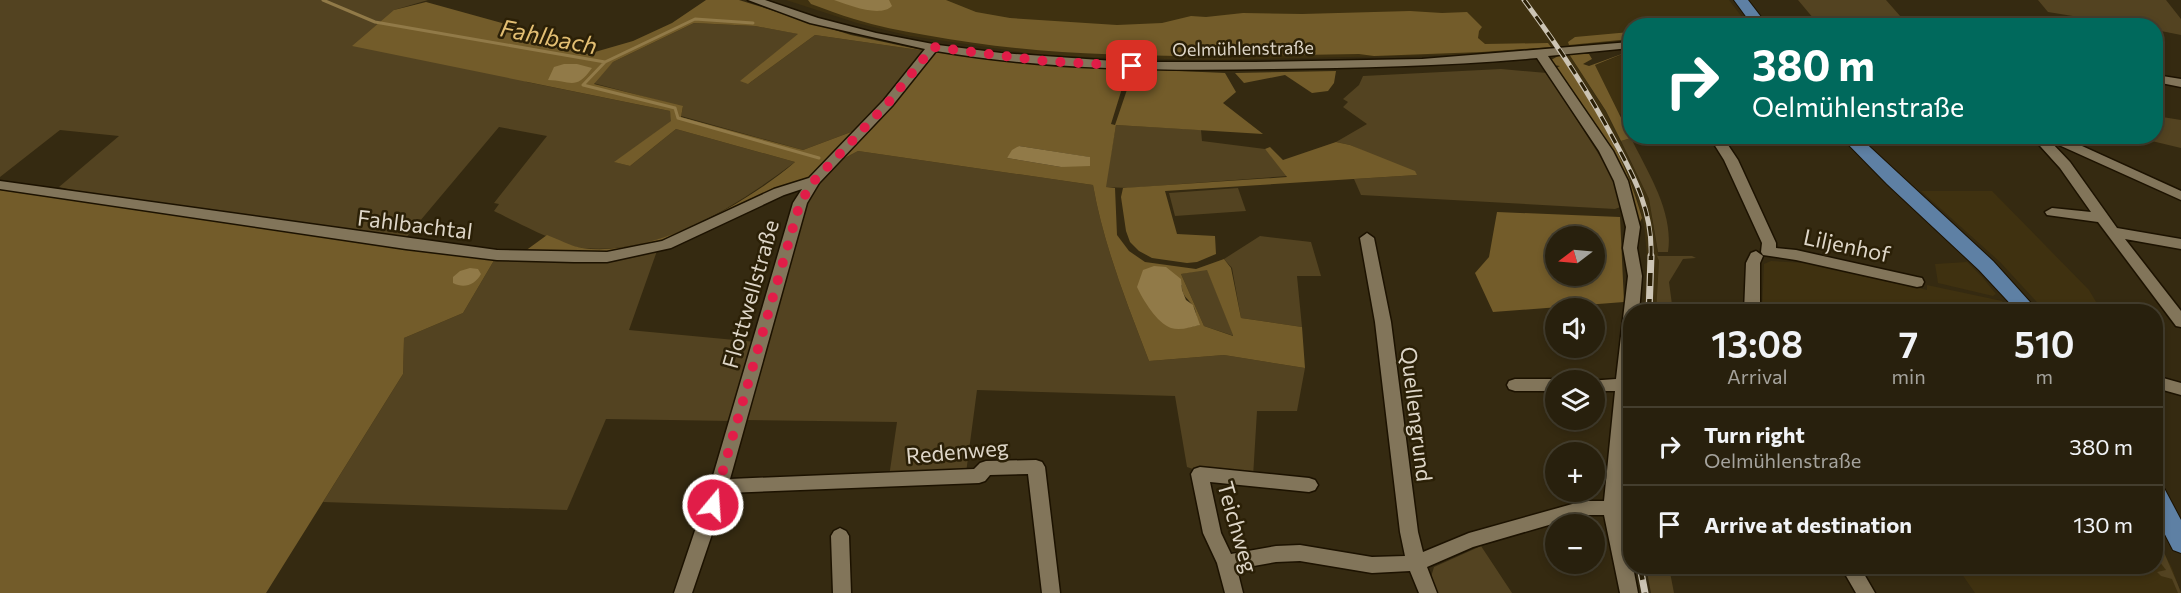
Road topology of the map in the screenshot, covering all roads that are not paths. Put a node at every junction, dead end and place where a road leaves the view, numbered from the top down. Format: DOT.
graph roads {
  1 [pos="754,0"];
  2 [pos="1741,0"];
  3 [pos="1755,18"];
  4 [pos="1623,46"];
  5 [pos="933,47"];
  6 [pos="1540,53"];
  7 [pos="2163,80"];
  8 [pos="2181,83"];
  9 [pos="1720,144"];
  10 [pos="1855,144"];
  11 [pos="2045,144"];
  12 [pos="2066,144"];
  13 [pos="814,181"];
  14 [pos="0,186"];
  15 [pos="2181,196"];
  16 [pos="2052,212"];
  17 [pos="2102,218"];
  18 [pos="2113,232"];
  19 [pos="1367,238"];
  20 [pos="2181,244"];
  21 [pos="1762,254"];
  22 [pos="1917,282"];
  23 [pos="1632,304"];
  24 [pos="1752,304"];
  25 [pos="2021,304"];
  26 [pos="2181,322"];
  27 [pos="2163,384"];
  28 [pos="1515,385"];
  29 [pos="1545,385"];
  30 [pos="1605,385"];
  31 [pos="1623,385"];
  32 [pos="2181,389"];
  33 [pos="1623,395"];
  34 [pos="1309,485"];
  35 [pos="719,486"];
  36 [pos="1612,508"];
  37 [pos="2163,508"];
  38 [pos="840,536"];
  39 [pos="2181,543"];
  40 [pos="1226,563"];
  41 [pos="1416,563"];
  42 [pos="1623,563"];
  43 [pos="1625,574"];
  44 [pos="1854,574"];
  45 [pos="683,593"];
  46 [pos="842,593"];
  47 [pos="1051,593"];
  48 [pos="1234,593"];
  49 [pos="1428,593"];
  50 [pos="1629,593"];
  51 [pos="1866,593"];
  1 -- 5 [label="street, Oelmühlenstraße"];
  2 -- 3 [label="main road"];
  4 -- 6 [label="street, Oelmühlenstraße"];
  5 -- 6 [label="street, Oelmühlenstraße"];
  5 -- 13 [label="street, Flottwellstraße"];
  6 -- 23 [label="street"];
  7 -- 8 [label="street"];
  9 -- 21 [label="street"];
  10 -- 25 [label="main road"];
  11 -- 17 [label="street"];
  12 -- 15 [label="street"];
  13 -- 14 [label="street, Fahlbachtal"];
  13 -- 35 [label="street, Flottwellstraße"];
  16 -- 17 [label="street"];
  17 -- 18 [label="street"];
  18 -- 20 [label="street"];
  18 -- 26 [label="street"];
  19 -- 41 [label="street, Quellengrund"];
  21 -- 22 [label="street, Liljenhof"];
  21 -- 24 [label="street"];
  27 -- 32 [label="street"];
  28 -- 29 [label="street"];
  30 -- 31 [label="street"];
  33 -- 36 [label="street"];
  34 -- 40 [label="street, Teichweg"];
  35 -- 45 [label="street, Flottwellstraße"];
  35 -- 47 [label="street, Redenweg"];
  36 -- 41 [label="street"];
  36 -- 42 [label="street"];
  37 -- 39 [label="main road"];
  38 -- 46 [label="street"];
  40 -- 41 [label="street"];
  40 -- 48 [label="street, Teichweg"];
  41 -- 49 [label="street, Quellengrund"];
  43 -- 50 [label="street"];
  44 -- 51 [label="street"];
}
